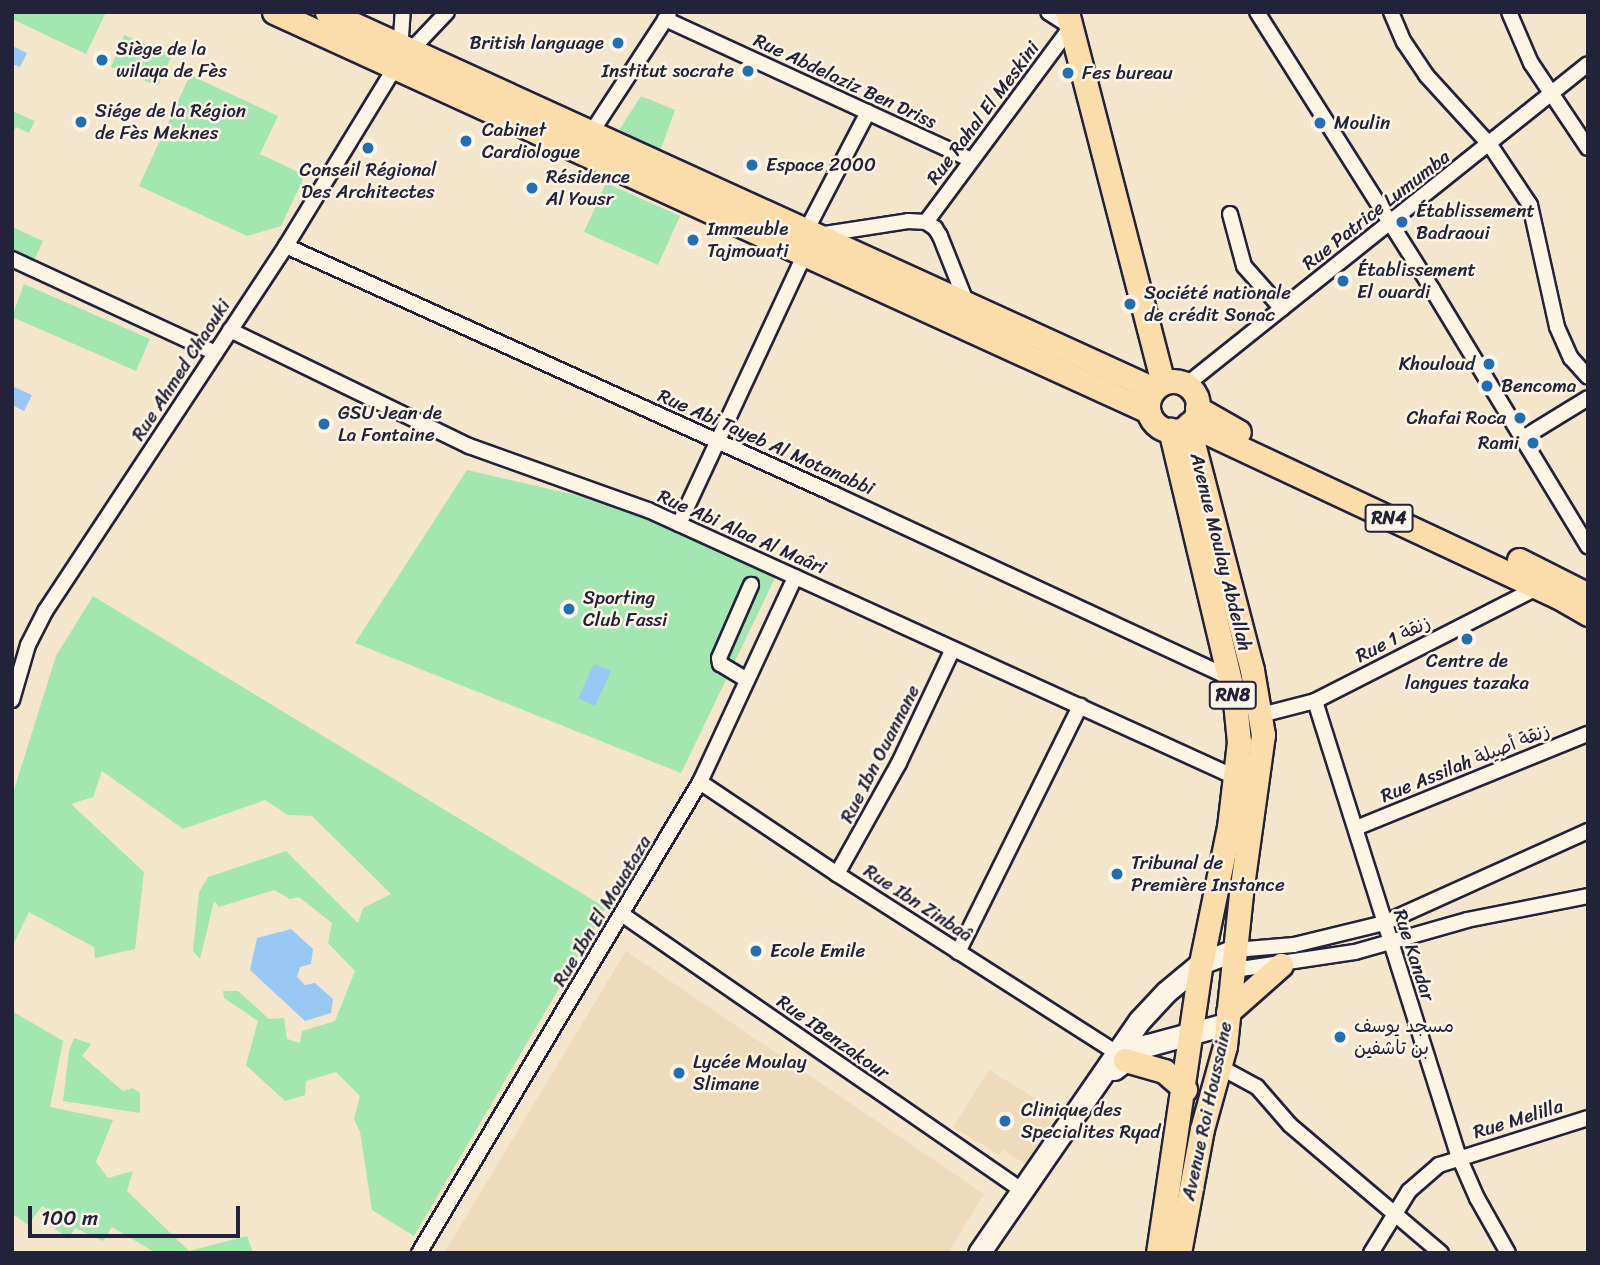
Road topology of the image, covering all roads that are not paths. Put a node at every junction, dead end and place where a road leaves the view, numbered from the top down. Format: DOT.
graph roads {
  1 [pos="274,12"];
  2 [pos="327,12"];
  3 [pos="403,12"];
  4 [pos="447,12"];
  5 [pos="1048,12"];
  6 [pos="1257,12"];
  7 [pos="1391,12"];
  8 [pos="1509,12"];
  9 [pos="667,16"];
  10 [pos="1069,19"];
  11 [pos="403,54"];
  12 [pos="1588,64"];
  13 [pos="1550,95"];
  14 [pos="868,112"];
  15 [pos="591,133"];
  16 [pos="1490,145"];
  17 [pos="1588,148"];
  18 [pos="971,160"];
  19 [pos="1230,214"];
  20 [pos="926,222"];
  21 [pos="1390,223"];
  22 [pos="809,240"];
  23 [pos="286,246"];
  24 [pos="12,259"];
  25 [pos="968,306"];
  26 [pos="1282,309"];
  27 [pos="230,330"];
  28 [pos="215,353"];
  29 [pos="1588,377"];
  30 [pos="1186,385"];
  31 [pos="1155,394"];
  32 [pos="1588,398"];
  33 [pos="1186,422"];
  34 [pos="1523,438"];
  35 [pos="718,443"];
  36 [pos="680,524"];
  37 [pos="1588,547"];
  38 [pos="795,577"];
  39 [pos="751,585"];
  40 [pos="1539,587"];
  41 [pos="1588,595"];
  42 [pos="1588,614"];
  43 [pos="953,649"];
  44 [pos="18,662"];
  45 [pos="1229,677"];
  46 [pos="747,680"];
  47 [pos="12,700"];
  48 [pos="1315,701"];
  49 [pos="1080,706"];
  50 [pos="1261,715"];
  51 [pos="1588,734"];
  52 [pos="1235,777"];
  53 [pos="700,782"];
  54 [pos="1356,828"];
  55 [pos="1588,831"];
  56 [pos="836,874"];
  57 [pos="1588,896"];
  58 [pos="623,915"];
  59 [pos="1384,923"];
  60 [pos="1390,941"];
  61 [pos="958,952"];
  62 [pos="1235,960"];
  63 [pos="1201,963"];
  64 [pos="1281,965"];
  65 [pos="1227,1018"];
  66 [pos="1192,1031"];
  67 [pos="1121,1056"];
  68 [pos="1220,1067"];
  69 [pos="1185,1089"];
  70 [pos="1588,1118"];
  71 [pos="1460,1157"];
  72 [pos="1022,1190"];
  73 [pos="1393,1214"];
  74 [pos="419,1253"];
  75 [pos="979,1253"];
  76 [pos="1158,1253"];
  77 [pos="1179,1253"];
  78 [pos="1371,1253"];
  79 [pos="1441,1253"];
  80 [pos="1508,1253"];
  1 -- 11 [label="main road"];
  2 -- 11 [label="main road"];
  3 -- 11 [label="street"];
  4 -- 11 [label="street, Rue Ahmed Chaouki"];
  5 -- 10 [label="street"];
  6 -- 21 [label="street"];
  7 -- 16 [label="street"];
  8 -- 13 [label="street"];
  9 -- 14 [label="street, Rue Abdelaziz Ben Driss"];
  9 -- 15 [label="street"];
  10 -- 18 [label="street, Rue Rahal El Meskini"];
  10 -- 31 [label="main road"];
  11 -- 15 [label="main road"];
  11 -- 22 [label="main road"];
  11 -- 23 [label="street, Rue Ahmed Chaouki"];
  12 -- 13 [label="street, Rue Patrice Lumumba"];
  13 -- 16 [label="street, Rue Patrice Lumumba"];
  13 -- 17 [label="street"];
  14 -- 18 [label="street, Rue Abdelaziz Ben Driss"];
  14 -- 22 [label="street"];
  15 -- 22 [label="main road"];
  16 -- 21 [label="street, Rue Patrice Lumumba"];
  16 -- 29 [label="street"];
  18 -- 20 [label="street, Rue Rahal El Meskini"];
  19 -- 26 [label="street"];
  20 -- 22 [label="street"];
  20 -- 25 [label="street"];
  21 -- 26 [label="street, Rue Patrice Lumumba"];
  21 -- 34 [label="street"];
  22 -- 25 [label="main road"];
  22 -- 31 [label="main road"];
  22 -- 35 [label="street"];
  23 -- 27 [label="street, Rue Ahmed Chaouki"];
  23 -- 35 [label="street, Rue Abi Tayeb Al Motanabbi"];
  24 -- 28 [label="street"];
  25 -- 31 [label="main road"];
  26 -- 30 [label="street, Rue Patrice Lumumba"];
  27 -- 28 [label="street, Rue Ahmed Chaouki"];
  27 -- 36 [label="street, Rue Abi Alaa Al Maâri"];
  28 -- 44 [label="street, Rue Ahmed Chaouki"];
  30 -- 31 [label="main road"];
  30 -- 33 [label="main road, RN8"];
  31 -- 33 [label="main road"];
  32 -- 34 [label="street"];
  33 -- 40 [label="main road, RN4"];
  33 -- 41 [label="main road, RN4"];
  33 -- 45 [label="main road, Avenue Moulay Abdellah / RN8"];
  33 -- 50 [label="main road, Avenue Moulay Abdellah / RN8"];
  34 -- 37 [label="street"];
  35 -- 36 [label="street"];
  35 -- 45 [label="street, Rue Abi Tayeb Al Motanabbi"];
  36 -- 38 [label="street, Rue Abi Alaa Al Maâri"];
  38 -- 43 [label="street, Rue Abi Alaa Al Maâri"];
  38 -- 46 [label="street, Rue Ibn El Mouataza"];
  39 -- 46 [label="street"];
  40 -- 42 [label="main road, RN4"];
  40 -- 48 [label="street, Rue 1 زنقة"];
  43 -- 49 [label="street, Rue Abi Alaa Al Maâri"];
  43 -- 56 [label="street, Rue Ibn Ouannane"];
  44 -- 47 [label="street, Rue Ahmed Chaouki"];
  45 -- 52 [label="main road, Avenue Moulay Abdellah / RN8"];
  46 -- 53 [label="street, Rue Ibn El Mouataza"];
  48 -- 50 [label="street, Rue 1 زنقة"];
  48 -- 54 [label="street, Rue Kandar"];
  49 -- 52 [label="street, Rue Abi Alaa Al Maâri"];
  49 -- 61 [label="street"];
  50 -- 62 [label="main road, Avenue Moulay Abdellah / RN8"];
  51 -- 54 [label="street, Rue Assilah زنقة أصيلة"];
  52 -- 63 [label="main road, Avenue Moulay Abdellah / RN8"];
  53 -- 56 [label="street, Rue Ibn Zinbaâ"];
  53 -- 58 [label="street, Rue Ibn El Mouataza"];
  54 -- 59 [label="street, Rue Kandar"];
  55 -- 59 [label="street"];
  56 -- 61 [label="street, Rue Ibn Zinbaâ"];
  57 -- 60 [label="street"];
  58 -- 72 [label="street, Rue IBenzakour"];
  58 -- 74 [label="street, Rue Ibn El Mouataza"];
  59 -- 60 [label="street, Rue Kandar"];
  59 -- 62 [label="street"];
  60 -- 64 [label="street"];
  60 -- 71 [label="street, Rue Kandar"];
  61 -- 67 [label="street, Rue Ibn Zinbaâ"];
  62 -- 63 [label="main road"];
  62 -- 64 [label="street"];
  62 -- 65 [label="main road, Avenue Roi Houssaine / RN8"];
  63 -- 66 [label="main road, Avenue Roi Houssaine / RN8"];
  63 -- 67 [label="main road"];
  64 -- 65 [label="main road"];
  65 -- 66 [label="main road"];
  65 -- 68 [label="main road, Avenue Roi Houssaine / RN8"];
  66 -- 67 [label="main road"];
  66 -- 69 [label="main road, Avenue Roi Houssaine / RN8"];
  67 -- 69 [label="main road"];
  67 -- 72 [label="main road"];
  68 -- 73 [label="street"];
  68 -- 77 [label="main road, Avenue Roi Houssaine / RN8"];
  69 -- 76 [label="main road, Avenue Roi Houssaine / RN8"];
  70 -- 71 [label="street, Rue Melilla"];
  71 -- 73 [label="street, Rue Melilla"];
  71 -- 80 [label="street, Rue Kandar"];
  72 -- 75 [label="main road"];
  73 -- 78 [label="street, Rue Melilla"];
  73 -- 79 [label="street"];
}
